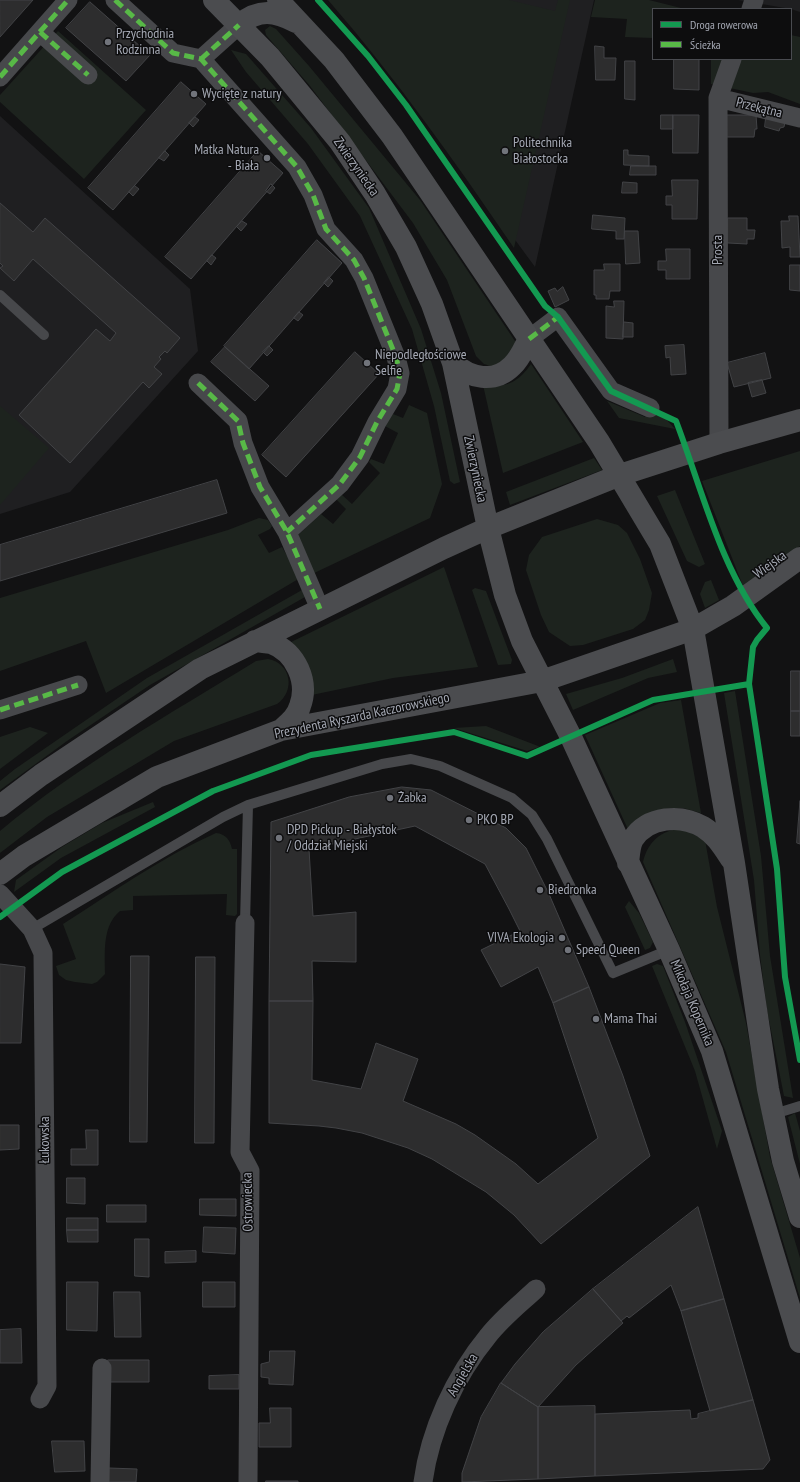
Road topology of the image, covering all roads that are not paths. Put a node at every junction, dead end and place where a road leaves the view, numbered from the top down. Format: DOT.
graph roads {
  1 [pos="68,0"];
  2 [pos="115,0"];
  3 [pos="214,0"];
  4 [pos="278,0"];
  5 [pos="239,25"];
  6 [pos="304,27"];
  7 [pos="40,32"];
  8 [pos="201,59"];
  9 [pos="732,60"];
  10 [pos="88,75"];
  11 [pos="0,77"];
  12 [pos="718,98"];
  13 [pos="800,118"];
  14 [pos="0,295"];
  15 [pos="44,335"];
  16 [pos="529,339"];
  17 [pos="453,363"];
  18 [pos="198,383"];
  19 [pos="650,408"];
  20 [pos="800,420"];
  21 [pos="719,443"];
  22 [pos="620,475"];
  23 [pos="488,528"];
  24 [pos="287,532"];
  25 [pos="800,558"];
  26 [pos="320,609"];
  27 [pos="693,629"];
  28 [pos="255,641"];
  29 [pos="542,681"];
  30 [pos="78,685"];
  31 [pos="0,710"];
  32 [pos="281,730"];
  33 [pos="248,805"];
  34 [pos="0,806"];
  35 [pos="628,863"];
  36 [pos="734,863"];
  37 [pos="0,874"];
  38 [pos="0,894"];
  39 [pos="245,923"];
  40 [pos="32,929"];
  41 [pos="669,950"];
  42 [pos="800,1106"];
  43 [pos="774,1114"];
  44 [pos="800,1217"];
  45 [pos="536,1289"];
  46 [pos="800,1342"];
  47 [pos="102,1368"];
  48 [pos="40,1399"];
  49 [pos="100,1482"];
  50 [pos="248,1482"];
  51 [pos="423,1482"];
  1 -- 7 [label="street"];
  2 -- 8 [label="street"];
  3 -- 5 [label="main road, Zwierzyniecka"];
  4 -- 6 [label="main road"];
  5 -- 6 [label="main road"];
  5 -- 8 [label="street"];
  5 -- 17 [label="main road, Zwierzyniecka"];
  6 -- 16 [label="main road"];
  7 -- 10 [label="street"];
  7 -- 11 [label="street"];
  8 -- 24 [label="street"];
  9 -- 12 [label="street, Prosta"];
  12 -- 13 [label="street, Przekątna"];
  12 -- 21 [label="street, Prosta"];
  14 -- 15 [label="lane"];
  16 -- 17 [label="main road"];
  16 -- 19 [label="street"];
  16 -- 22 [label="main road"];
  17 -- 23 [label="main road, Zwierzyniecka"];
  18 -- 24 [label="street"];
  20 -- 21 [label="main road"];
  21 -- 22 [label="main road"];
  22 -- 23 [label="main road"];
  22 -- 27 [label="main road"];
  23 -- 26 [label="main road"];
  23 -- 29 [label="main road, Zwierzyniecka"];
  24 -- 26 [label="street"];
  25 -- 27 [label="main road, Wiejska"];
  26 -- 28 [label="main road"];
  27 -- 29 [label="main road, Wiejska"];
  27 -- 36 [label="main road"];
  28 -- 32 [label="main road"];
  28 -- 34 [label="main road"];
  29 -- 32 [label="main road, Prezydenta Ryszarda Kaczorowskiego"];
  29 -- 35 [label="main road, Mikołaja Kopernika"];
  30 -- 31 [label="street"];
  32 -- 37 [label="main road, Prezydenta Ryszarda Kaczorowskiego"];
  33 -- 39 [label="lane"];
  33 -- 40 [label="lane"];
  33 -- 41 [label="lane"];
  35 -- 36 [label="main road"];
  35 -- 41 [label="main road, Mikołaja Kopernika"];
  36 -- 43 [label="main road"];
  38 -- 40 [label="street, Łukowska"];
  39 -- 50 [label="street, Ostrowiecka"];
  40 -- 48 [label="street, Łukowska"];
  41 -- 46 [label="main road, Mikołaja Kopernika"];
  42 -- 43 [label="lane"];
  43 -- 44 [label="main road"];
  45 -- 51 [label="street, Angielska"];
  47 -- 49 [label="street"];
}
